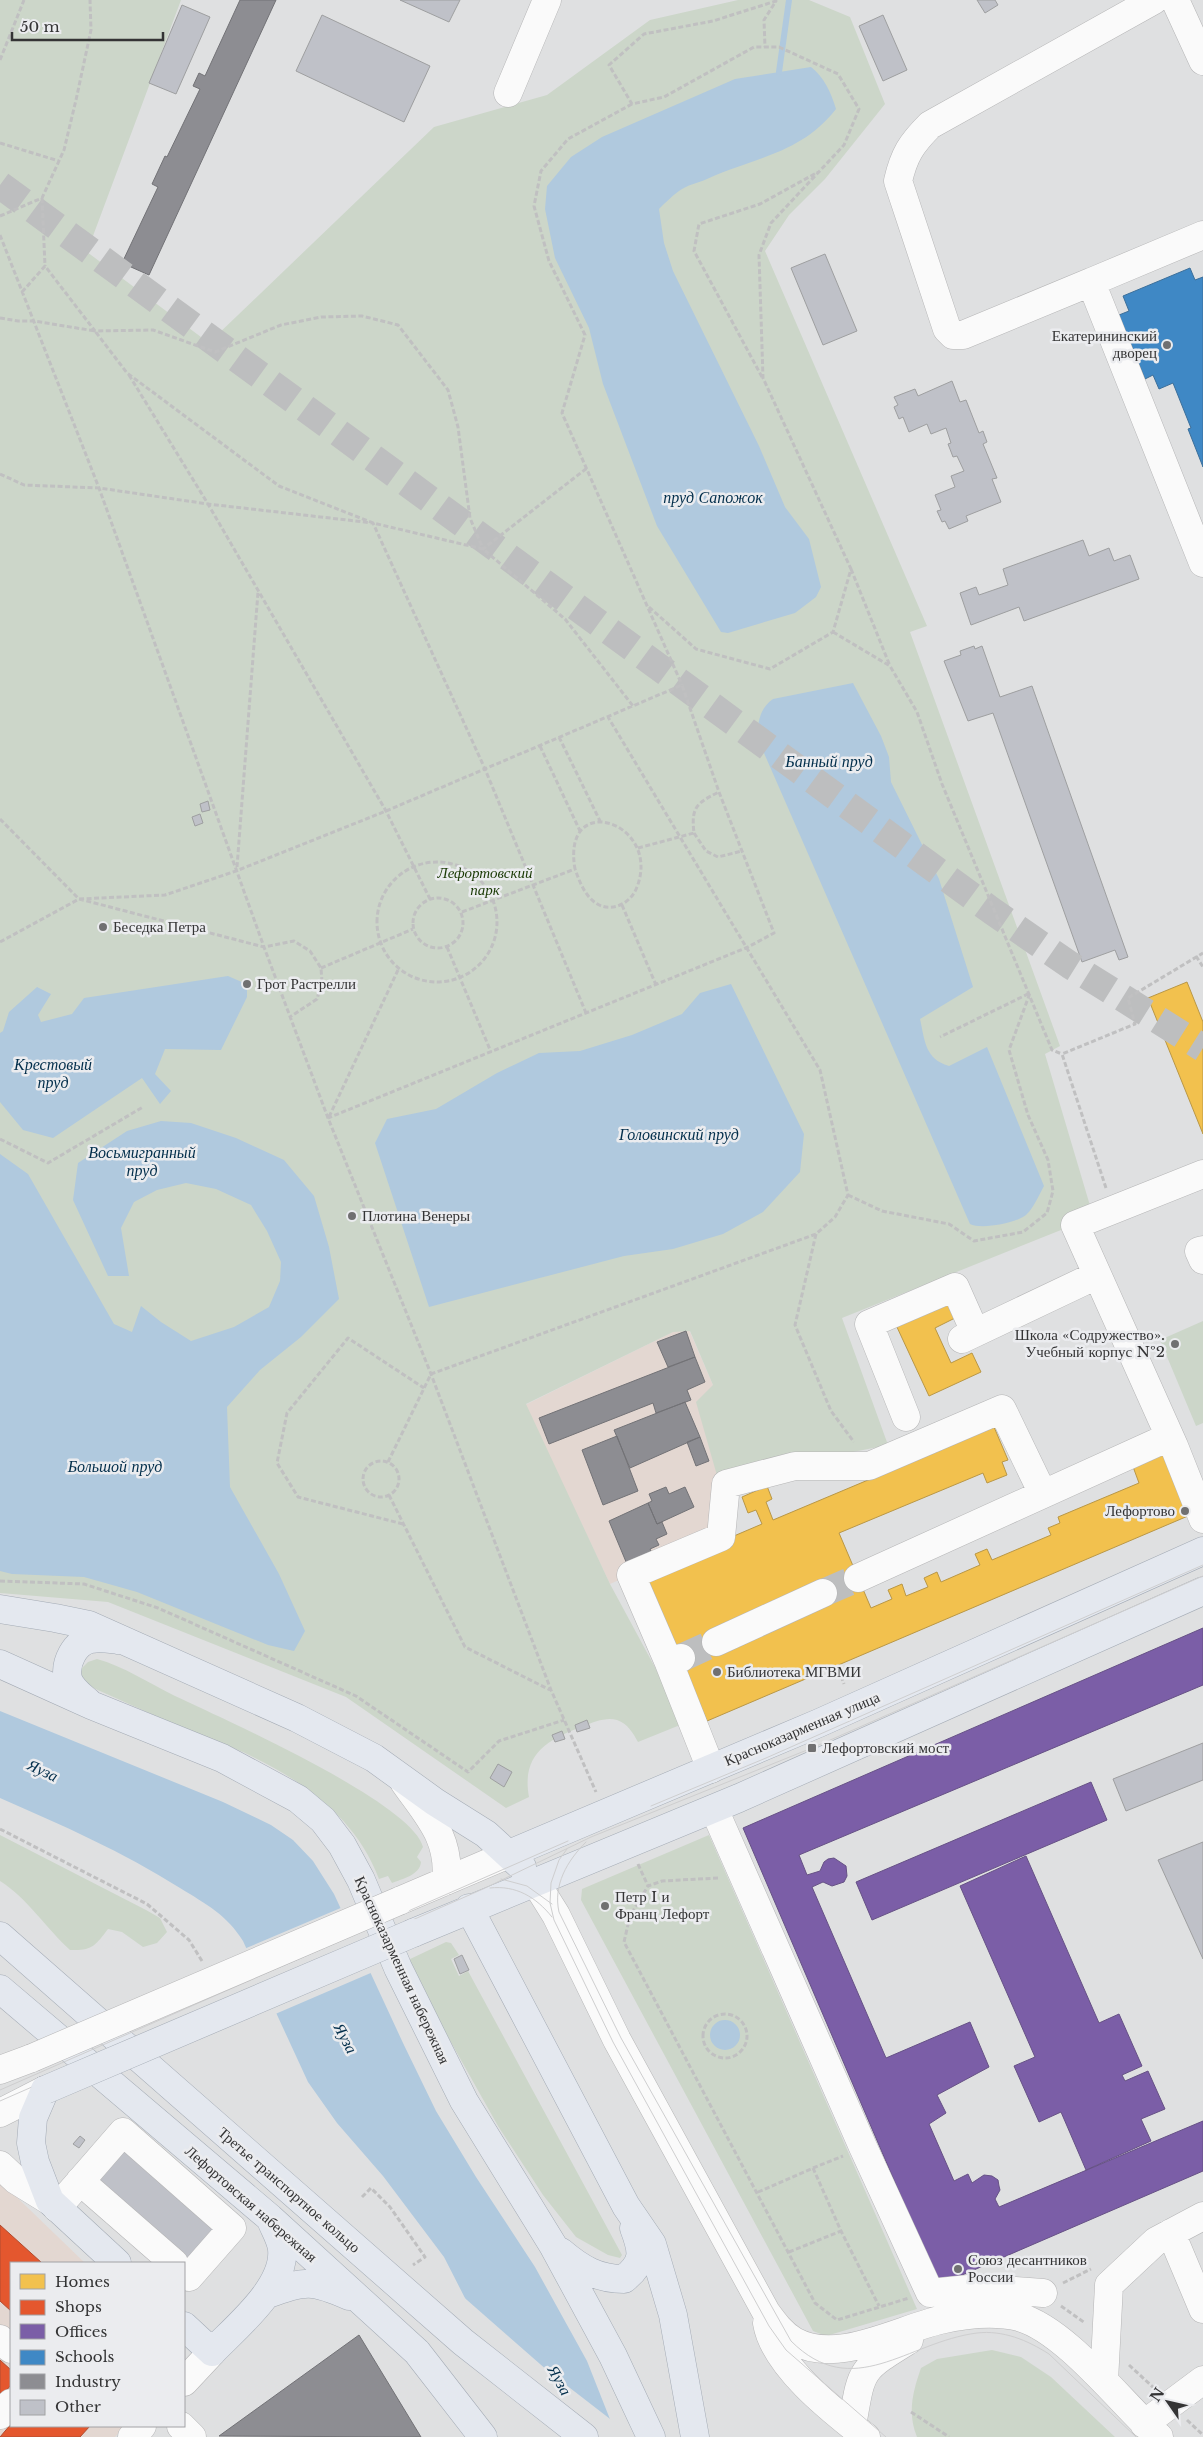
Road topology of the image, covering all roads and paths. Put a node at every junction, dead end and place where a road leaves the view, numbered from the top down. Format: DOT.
graph roads {
  1 [pos="24,0"];
  2 [pos="90,0"];
  3 [pos="547,0"];
  4 [pos="1154,0"];
  5 [pos="1175,0"];
  6 [pos="765,47"];
  7 [pos="0,60"];
  8 [pos="1203,61"];
  9 [pos="508,93"];
  10 [pos="632,104"];
  11 [pos="0,143"];
  12 [pos="59,161"];
  13 [pos="823,169"];
  14 [pos="42,198"];
  15 [pos="0,216"];
  16 [pos="0,235"];
  17 [pos="1203,235"];
  18 [pos="45,266"];
  19 [pos="1091,282"];
  20 [pos="22,292"];
  21 [pos="0,318"];
  22 [pos="34,321"];
  23 [pos="95,331"];
  24 [pos="127,373"];
  25 [pos="763,378"];
  26 [pos="587,468"];
  27 [pos="0,474"];
  28 [pos="99,488"];
  29 [pos="208,504"];
  30 [pos="373,523"];
  31 [pos="483,549"];
  32 [pos="1203,563"];
  33 [pos="851,569"];
  34 [pos="258,591"];
  35 [pos="649,607"];
  36 [pos="833,632"];
  37 [pos="890,666"];
  38 [pos="682,685"];
  39 [pos="633,706"];
  40 [pos="608,717"];
  41 [pos="559,737"];
  42 [pos="540,746"];
  43 [pos="485,770"];
  44 [pos="719,792"];
  45 [pos="386,811"];
  46 [pos="0,820"];
  47 [pos="600,821"];
  48 [pos="580,831"];
  49 [pos="694,833"];
  50 [pos="680,838"];
  51 [pos="638,848"];
  52 [pos="742,851"];
  53 [pos="414,865"];
  54 [pos="575,869"];
  55 [pos="236,871"];
  56 [pos="533,886"];
  57 [pos="79,899"];
  58 [pos="430,899"];
  59 [pos="494,902"];
  60 [pos="622,905"];
  61 [pos="462,912"];
  62 [pos="413,929"];
  63 [pos="0,942"];
  64 [pos="380,945"];
  65 [pos="264,947"];
  66 [pos="447,947"];
  67 [pos="748,947"];
  68 [pos="1203,953"];
  69 [pos="1196,956"];
  70 [pos="321,968"];
  71 [pos="1203,968"];
  72 [pos="398,970"];
  73 [pos="460,978"];
  74 [pos="656,984"];
  75 [pos="1030,993"];
  76 [pos="586,1013"];
  77 [pos="290,1017"];
  78 [pos="940,1037"];
  79 [pos="491,1052"];
  80 [pos="1062,1054"];
  81 [pos="143,1106"];
  82 [pos="328,1118"];
  83 [pos="0,1139"];
  84 [pos="1203,1174"];
  85 [pos="848,1194"];
  86 [pos="1113,1210"];
  87 [pos="816,1234"];
  88 [pos="1203,1250"];
  89 [pos="1203,1260"];
  90 [pos="1097,1275"];
  91 [pos="431,1374"];
  92 [pos="424,1388"];
  93 [pos="906,1417"];
  94 [pos="1169,1437"];
  95 [pos="388,1462"];
  96 [pos="869,1466"];
  97 [pos="1043,1494"];
  98 [pos="389,1495"];
  99 [pos="1203,1519"];
  100 [pos="403,1524"];
  101 [pos="1203,1551"];
  102 [pos="858,1578"];
  103 [pos="0,1582"];
  104 [pos="1203,1591"];
  105 [pos="823,1593"];
  106 [pos="0,1609"];
  107 [pos="128,1641"];
  108 [pos="716,1642"];
  109 [pos="0,1664"];
  110 [pos="841,1676"];
  111 [pos="844,1684"];
  112 [pos="551,1690"];
  113 [pos="91,1704"];
  114 [pos="564,1720"];
  115 [pos="711,1769"];
  116 [pos="402,1779"];
  117 [pos="714,1809"];
  118 [pos="604,1813"];
  119 [pos="0,1829"];
  120 [pos="509,1854"];
  121 [pos="639,1867"];
  122 [pos="743,1874"];
  123 [pos="446,1881"];
  124 [pos="536,1883"];
  125 [pos="648,1886"];
  126 [pos="469,1908"];
  127 [pos="0,1936"];
  128 [pos="204,1963"];
  129 [pos="0,1989"];
  130 [pos="744,2026"];
  131 [pos="0,2070"];
  132 [pos="46,2090"];
  133 [pos="0,2113"];
  134 [pos="863,2148"];
  135 [pos="0,2166"];
  136 [pos="814,2168"];
  137 [pos="80,2181"];
  138 [pos="758,2192"];
  139 [pos="362,2197"];
  140 [pos="53,2204"];
  141 [pos="626,2206"];
  142 [pos="1203,2216"];
  143 [pos="270,2218"];
  144 [pos="842,2231"];
  145 [pos="1171,2233"];
  146 [pos="554,2248"];
  147 [pos="789,2252"];
  148 [pos="115,2262"];
  149 [pos="173,2262"];
  150 [pos="413,2265"];
  151 [pos="185,2273"];
  152 [pos="930,2293"];
  153 [pos="1042,2293"];
  154 [pos="268,2294"];
  155 [pos="360,2300"];
  156 [pos="879,2306"];
  157 [pos="1203,2309"];
  158 [pos="766,2312"];
  159 [pos="940,2320"];
  160 [pos="185,2327"];
  161 [pos="0,2338"];
  162 [pos="10,2348"];
  163 [pos="212,2352"];
  164 [pos="1203,2380"];
  165 [pos="185,2381"];
  166 [pos="1104,2381"];
  167 [pos="10,2403"];
  168 [pos="911,2412"];
  169 [pos="0,2415"];
  170 [pos="141,2427"];
  171 [pos="182,2427"];
  172 [pos="1152,2430"];
  173 [pos="859,2432"];
  174 [pos="132,2437"];
  175 [pos="192,2437"];
  176 [pos="483,2437"];
  177 [pos="584,2437"];
  178 [pos="650,2437"];
  179 [pos="695,2437"];
  180 [pos="949,2437"];
  1 -- 7 [label="path"];
  2 -- 12 [label="path"];
  3 -- 9 [label="street"];
  4 -- 19 [label="street"];
  5 -- 8 [label="street"];
  6 -- 10 [label="path"];
  6 -- 10 [label="path"];
  6 -- 13 [label="path"];
  10 -- 26 [label="path"];
  11 -- 12 [label="path"];
  12 -- 14 [label="path"];
  13 -- 25 [label="path"];
  13 -- 25 [label="path"];
  14 -- 15 [label="path"];
  14 -- 18 [label="path"];
  16 -- 20 [label="path"];
  17 -- 19 [label="street"];
  18 -- 20 [label="path"];
  18 -- 23 [label="path"];
  19 -- 32 [label="street"];
  20 -- 22 [label="path"];
  21 -- 22 [label="path"];
  22 -- 23 [label="path"];
  22 -- 28 [label="path"];
  23 -- 24 [label="path"];
  23 -- 31 [label="path"];
  24 -- 29 [label="path"];
  24 -- 30 [label="path"];
  25 -- 33 [label="path"];
  26 -- 31 [label="path"];
  26 -- 35 [label="path"];
  27 -- 28 [label="path"];
  28 -- 29 [label="path"];
  28 -- 55 [label="path"];
  29 -- 30 [label="path"];
  29 -- 34 [label="path"];
  30 -- 31 [label="path"];
  30 -- 43 [label="path"];
  31 -- 39 [label="path"];
  33 -- 36 [label="path"];
  33 -- 37 [label="path"];
  34 -- 45 [label="path"];
  34 -- 55 [label="path"];
  35 -- 36 [label="path"];
  35 -- 38 [label="path"];
  36 -- 37 [label="path"];
  37 -- 75 [label="path"];
  38 -- 39 [label="path"];
  38 -- 44 [label="path"];
  39 -- 40 [label="path"];
  40 -- 41 [label="path"];
  40 -- 50 [label="path"];
  41 -- 42 [label="path"];
  41 -- 47 [label="path"];
  42 -- 43 [label="path"];
  42 -- 48 [label="path"];
  43 -- 45 [label="path"];
  43 -- 56 [label="path"];
  44 -- 49 [label="path"];
  44 -- 52 [label="path"];
  45 -- 53 [label="path"];
  45 -- 55 [label="path"];
  46 -- 57 [label="path"];
  47 -- 48 [label="path"];
  47 -- 51 [label="path"];
  48 -- 54 [label="path"];
  49 -- 50 [label="path"];
  49 -- 52 [label="path"];
  50 -- 51 [label="path"];
  50 -- 67 [label="path"];
  51 -- 60 [label="path"];
  52 -- 67 [label="path"];
  53 -- 58 [label="path"];
  53 -- 59 [label="path"];
  53 -- 64 [label="path"];
  54 -- 56 [label="path"];
  54 -- 60 [label="path"];
  55 -- 57 [label="path"];
  55 -- 65 [label="path"];
  56 -- 59 [label="path"];
  56 -- 76 [label="path"];
  57 -- 63 [label="path"];
  57 -- 65 [label="path"];
  58 -- 61 [label="path"];
  58 -- 62 [label="path"];
  59 -- 61 [label="path"];
  59 -- 73 [label="path"];
  60 -- 74 [label="path"];
  61 -- 66 [label="path"];
  62 -- 64 [label="path"];
  62 -- 66 [label="path"];
  64 -- 70 [label="path"];
  64 -- 72 [label="path"];
  65 -- 70 [label="path"];
  65 -- 77 [label="path"];
  66 -- 73 [label="path"];
  67 -- 74 [label="path"];
  67 -- 85 [label="path"];
  68 -- 69 [label="path"];
  69 -- 71 [label="path"];
  69 -- 80 [label="path"];
  70 -- 77 [label="path"];
  72 -- 73 [label="path"];
  72 -- 82 [label="path"];
  73 -- 79 [label="path"];
  74 -- 76 [label="path"];
  75 -- 78 [label="path"];
  75 -- 80 [label="path"];
  75 -- 85 [label="path"];
  76 -- 79 [label="path"];
  77 -- 82 [label="path"];
  79 -- 82 [label="path"];
  80 -- 86 [label="path"];
  81 -- 83 [label="path"];
  82 -- 91 [label="path"];
  84 -- 86 [label="street"];
  85 -- 87 [label="path"];
  86 -- 90 [label="street"];
  87 -- 91 [label="path"];
  87 -- 96 [label="path"];
  88 -- 89 [label="street"];
  90 -- 93 [label="street"];
  90 -- 94 [label="street"];
  91 -- 92 [label="path"];
  91 -- 112 [label="path"];
  92 -- 95 [label="path"];
  92 -- 100 [label="path"];
  94 -- 97 [label="street"];
  94 -- 99 [label="street"];
  95 -- 98 [label="path"];
  95 -- 98 [label="path"];
  96 -- 97 [label="street"];
  96 -- 115 [label="street"];
  97 -- 102 [label="street"];
  98 -- 100 [label="path"];
  100 -- 112 [label="path"];
  101 -- 115 [label="main road, Красноказарменная улица"];
  103 -- 114 [label="path"];
  104 -- 117 [label="main road"];
  105 -- 108 [label="street"];
  106 -- 107 [label="main road"];
  107 -- 113 [label="main road"];
  107 -- 116 [label="main road"];
  109 -- 113 [label="main road, Красноказарменная набережная"];
  110 -- 111 [label="path"];
  112 -- 114 [label="path"];
  113 -- 146 [label="main road, Красноказарменная набережная"];
  114 -- 118 [label="path"];
  115 -- 118 [label="main road, Красноказарменная улица"];
  116 -- 120 [label="main road"];
  116 -- 123 [label="street"];
  117 -- 122 [label="street"];
  117 -- 124 [label="main road"];
  118 -- 120 [label="main road, Красноказарменная улица"];
  119 -- 128 [label="path"];
  120 -- 123 [label="street, Красноказарменная улица"];
  120 -- 124 [label="main road"];
  121 -- 125 [label="path"];
  122 -- 125 [label="path"];
  122 -- 134 [label="street"];
  123 -- 131 [label="street, Красноказарменная улица, bridge"];
  124 -- 126 [label="main road"];
  124 -- 158 [label="street"];
  125 -- 138 [label="path"];
  126 -- 132 [label="main road, bridge"];
  126 -- 141 [label="main road"];
  127 -- 177 [label="main road, Третье транспортное кольцо"];
  129 -- 143 [label="main road, Лефортовская набережная"];
  130 -- 130 [label="path"];
  132 -- 133 [label="street"];
  132 -- 140 [label="main road"];
  134 -- 136 [label="path"];
  134 -- 152 [label="street"];
  135 -- 140 [label="street"];
  136 -- 138 [label="path"];
  136 -- 144 [label="path"];
  137 -- 140 [label="street"];
  137 -- 149 [label="street"];
  137 -- 151 [label="street"];
  138 -- 147 [label="path"];
  139 -- 150 [label="path"];
  140 -- 148 [label="main road"];
  141 -- 146 [label="main road"];
  141 -- 179 [label="main road"];
  142 -- 145 [label="street"];
  143 -- 154 [label="main road"];
  143 -- 155 [label="main road, Лефортовская набережная"];
  144 -- 147 [label="path"];
  144 -- 156 [label="path"];
  145 -- 157 [label="street"];
  145 -- 166 [label="street"];
  146 -- 178 [label="main road, Красноказарменная набережная"];
  147 -- 156 [label="path"];
  152 -- 153 [label="street"];
  152 -- 156 [label="path"];
  154 -- 155 [label="main road"];
  154 -- 163 [label="main road"];
  155 -- 176 [label="main road, Лефортовская набережная"];
  158 -- 159 [label="street"];
  158 -- 173 [label="street"];
  159 -- 166 [label="street"];
  159 -- 173 [label="street"];
  160 -- 163 [label="main road"];
  161 -- 162 [label="street"];
  163 -- 165 [label="street"];
  164 -- 172 [label="street"];
  166 -- 172 [label="street"];
  167 -- 169 [label="street"];
  168 -- 180 [label="path"];
  170 -- 174 [label="street"];
  171 -- 175 [label="street"];
}
